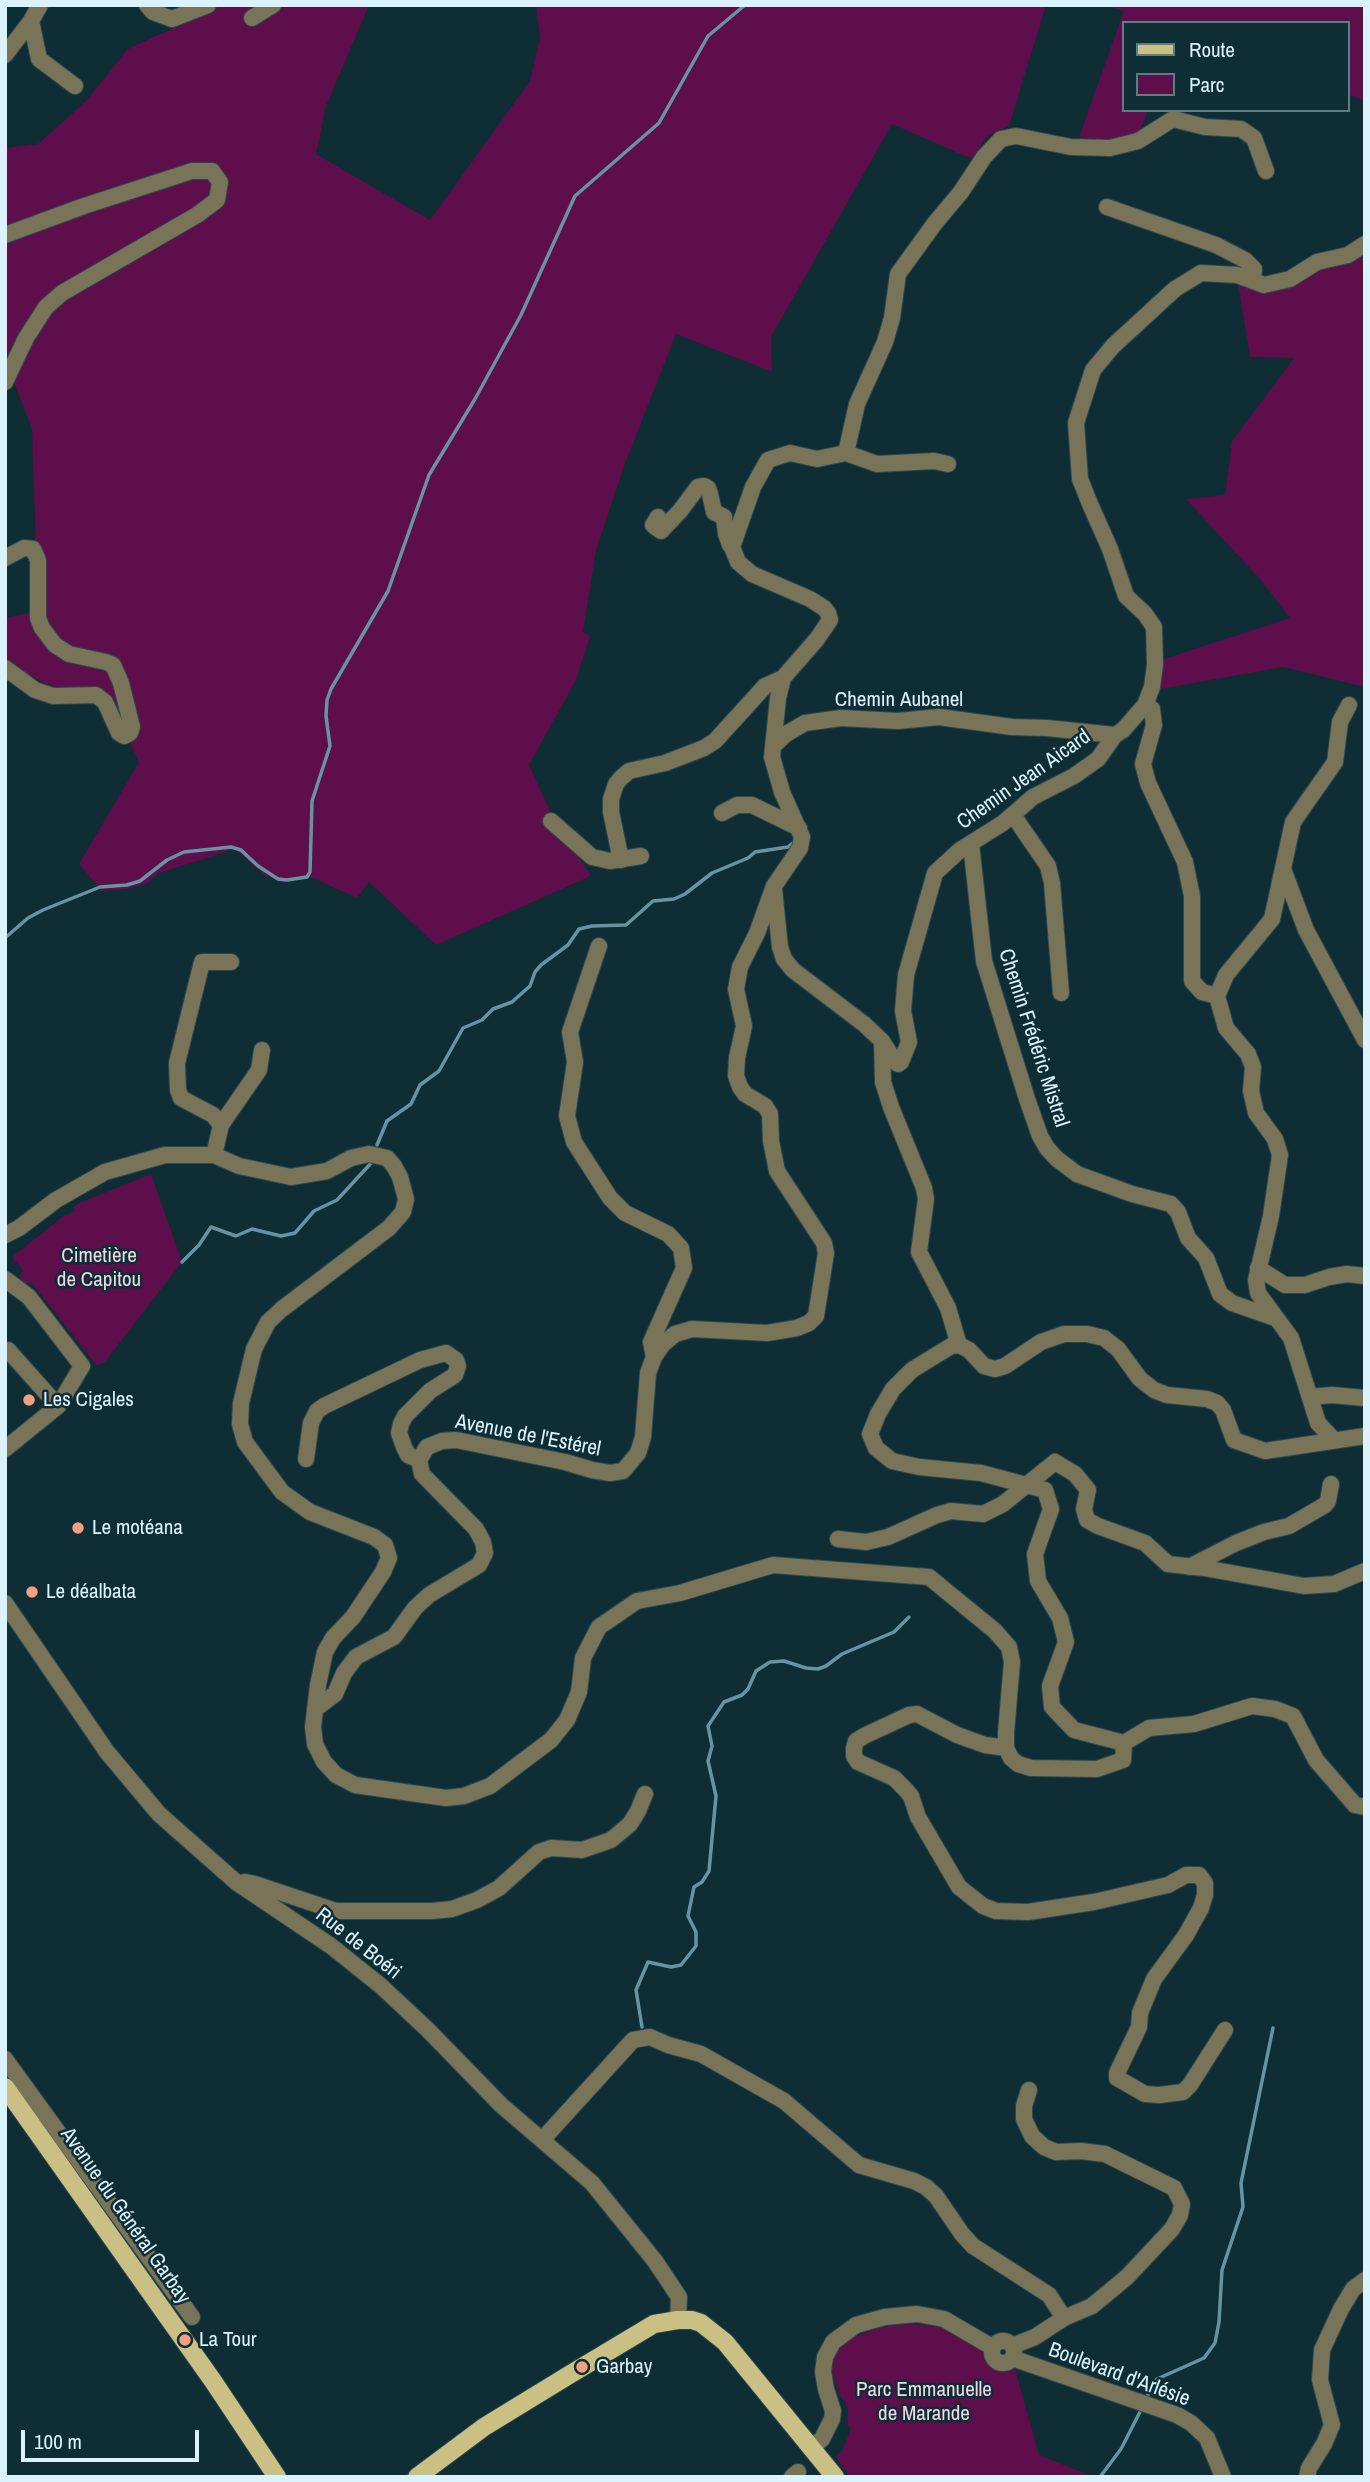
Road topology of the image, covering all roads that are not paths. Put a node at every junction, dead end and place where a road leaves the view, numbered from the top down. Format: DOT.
graph roads {
  1 [pos="40,5"];
  2 [pos="147,5"];
  3 [pos="208,5"];
  4 [pos="273,5"];
  5 [pos="253,18"];
  6 [pos="31,21"];
  7 [pos="5,55"];
  8 [pos="75,86"];
  9 [pos="1266,171"];
  10 [pos="1107,207"];
  11 [pos="5,235"];
  12 [pos="1365,244"];
  13 [pos="1253,281"];
  14 [pos="5,382"];
  15 [pos="846,453"];
  16 [pos="948,464"];
  17 [pos="658,517"];
  18 [pos="732,547"];
  19 [pos="5,558"];
  20 [pos="5,668"];
  21 [pos="783,678"];
  22 [pos="1145,705"];
  23 [pos="1349,705"];
  24 [pos="1115,735"];
  25 [pos="773,746"];
  26 [pos="722,813"];
  27 [pos="1013,814"];
  28 [pos="551,821"];
  29 [pos="799,828"];
  30 [pos="971,844"];
  31 [pos="641,856"];
  32 [pos="621,860"];
  33 [pos="1283,870"];
  34 [pos="774,886"];
  35 [pos="599,946"];
  36 [pos="232,962"];
  37 [pos="1061,993"];
  38 [pos="1217,996"];
  39 [pos="1365,1040"];
  40 [pos="882,1041"];
  41 [pos="262,1050"];
  42 [pos="221,1125"];
  43 [pos="214,1155"];
  44 [pos="5,1235"];
  45 [pos="1258,1268"];
  46 [pos="1365,1276"];
  47 [pos="5,1279"];
  48 [pos="1277,1318"];
  49 [pos="960,1345"];
  50 [pos="5,1353"];
  51 [pos="654,1356"];
  52 [pos="1310,1397"];
  53 [pos="1365,1398"];
  54 [pos="58,1405"];
  55 [pos="1365,1436"];
  56 [pos="1333,1439"];
  57 [pos="5,1449"];
  58 [pos="306,1459"];
  59 [pos="419,1460"];
  60 [pos="1029,1484"];
  61 [pos="1331,1484"];
  62 [pos="838,1539"];
  63 [pos="1189,1567"];
  64 [pos="1365,1571"];
  65 [pos="5,1603"];
  66 [pos="315,1709"];
  67 [pos="1124,1743"];
  68 [pos="1006,1748"];
  69 [pos="645,1794"];
  70 [pos="1365,1807"];
  71 [pos="242,1886"];
  72 [pos="1225,2030"];
  73 [pos="5,2059"];
  74 [pos="5,2087"];
  75 [pos="1029,2090"];
  76 [pos="542,2140"];
  77 [pos="1365,2280"];
  78 [pos="192,2317"];
  79 [pos="1065,2318"];
  80 [pos="678,2320"];
  81 [pos="1012,2352"];
  82 [pos="812,2447"];
  83 [pos="277,2477"];
  84 [pos="417,2477"];
  85 [pos="835,2477"];
  86 [pos="1223,2477"];
  87 [pos="1307,2477"];
  1 -- 6 [label="street"];
  2 -- 3 [label="street"];
  4 -- 5 [label="street"];
  6 -- 7 [label="street"];
  6 -- 8 [label="street"];
  9 -- 15 [label="street"];
  10 -- 13 [label="street"];
  11 -- 14 [label="street"];
  12 -- 13 [label="street"];
  13 -- 22 [label="street"];
  15 -- 16 [label="street"];
  15 -- 18 [label="street"];
  17 -- 18 [label="street"];
  18 -- 21 [label="street"];
  19 -- 20 [label="street"];
  21 -- 25 [label="street"];
  21 -- 32 [label="street"];
  22 -- 24 [label="street, Chemin Jean Aicard"];
  22 -- 38 [label="street"];
  23 -- 33 [label="street"];
  24 -- 25 [label="street, Chemin Aubanel"];
  24 -- 27 [label="street, Chemin Jean Aicard"];
  25 -- 29 [label="street"];
  26 -- 29 [label="street"];
  27 -- 30 [label="street, Chemin Jean Aicard"];
  27 -- 37 [label="street"];
  28 -- 32 [label="street"];
  29 -- 34 [label="street"];
  30 -- 40 [label="street, Chemin Jean Aicard"];
  30 -- 48 [label="street, Chemin Frédéric Mistral"];
  31 -- 32 [label="street"];
  33 -- 38 [label="street"];
  33 -- 39 [label="street"];
  34 -- 40 [label="street"];
  34 -- 51 [label="street"];
  35 -- 51 [label="street"];
  36 -- 42 [label="street"];
  38 -- 45 [label="street"];
  40 -- 49 [label="street"];
  41 -- 42 [label="street"];
  42 -- 43 [label="street"];
  43 -- 44 [label="street"];
  43 -- 66 [label="street"];
  45 -- 46 [label="street"];
  45 -- 48 [label="street"];
  47 -- 54 [label="street"];
  48 -- 52 [label="street"];
  49 -- 56 [label="street"];
  49 -- 60 [label="street"];
  50 -- 54 [label="street"];
  51 -- 59 [label="street, Avenue de l'Estérel"];
  52 -- 53 [label="street"];
  52 -- 56 [label="street"];
  54 -- 57 [label="street"];
  55 -- 56 [label="street"];
  58 -- 59 [label="street"];
  59 -- 66 [label="street"];
  60 -- 62 [label="street"];
  60 -- 63 [label="street"];
  60 -- 67 [label="street"];
  61 -- 63 [label="street"];
  63 -- 64 [label="street"];
  65 -- 71 [label="street, Rue de Boéri"];
  66 -- 68 [label="street"];
  67 -- 68 [label="street"];
  67 -- 70 [label="street"];
  68 -- 72 [label="street"];
  69 -- 71 [label="street"];
  71 -- 76 [label="street, Rue de Boéri"];
  73 -- 78 [label="street"];
  74 -- 83 [label="main road, Avenue du Général Garbay"];
  75 -- 79 [label="street"];
  76 -- 79 [label="street"];
  76 -- 80 [label="street, Rue de Boéri"];
  77 -- 87 [label="street"];
  79 -- 81 [label="street"];
  80 -- 82 [label="main road"];
  80 -- 84 [label="main road"];
  81 -- 82 [label="street"];
  81 -- 86 [label="street, Boulevard d'Arlésie"];
  82 -- 85 [label="main road"];
}
